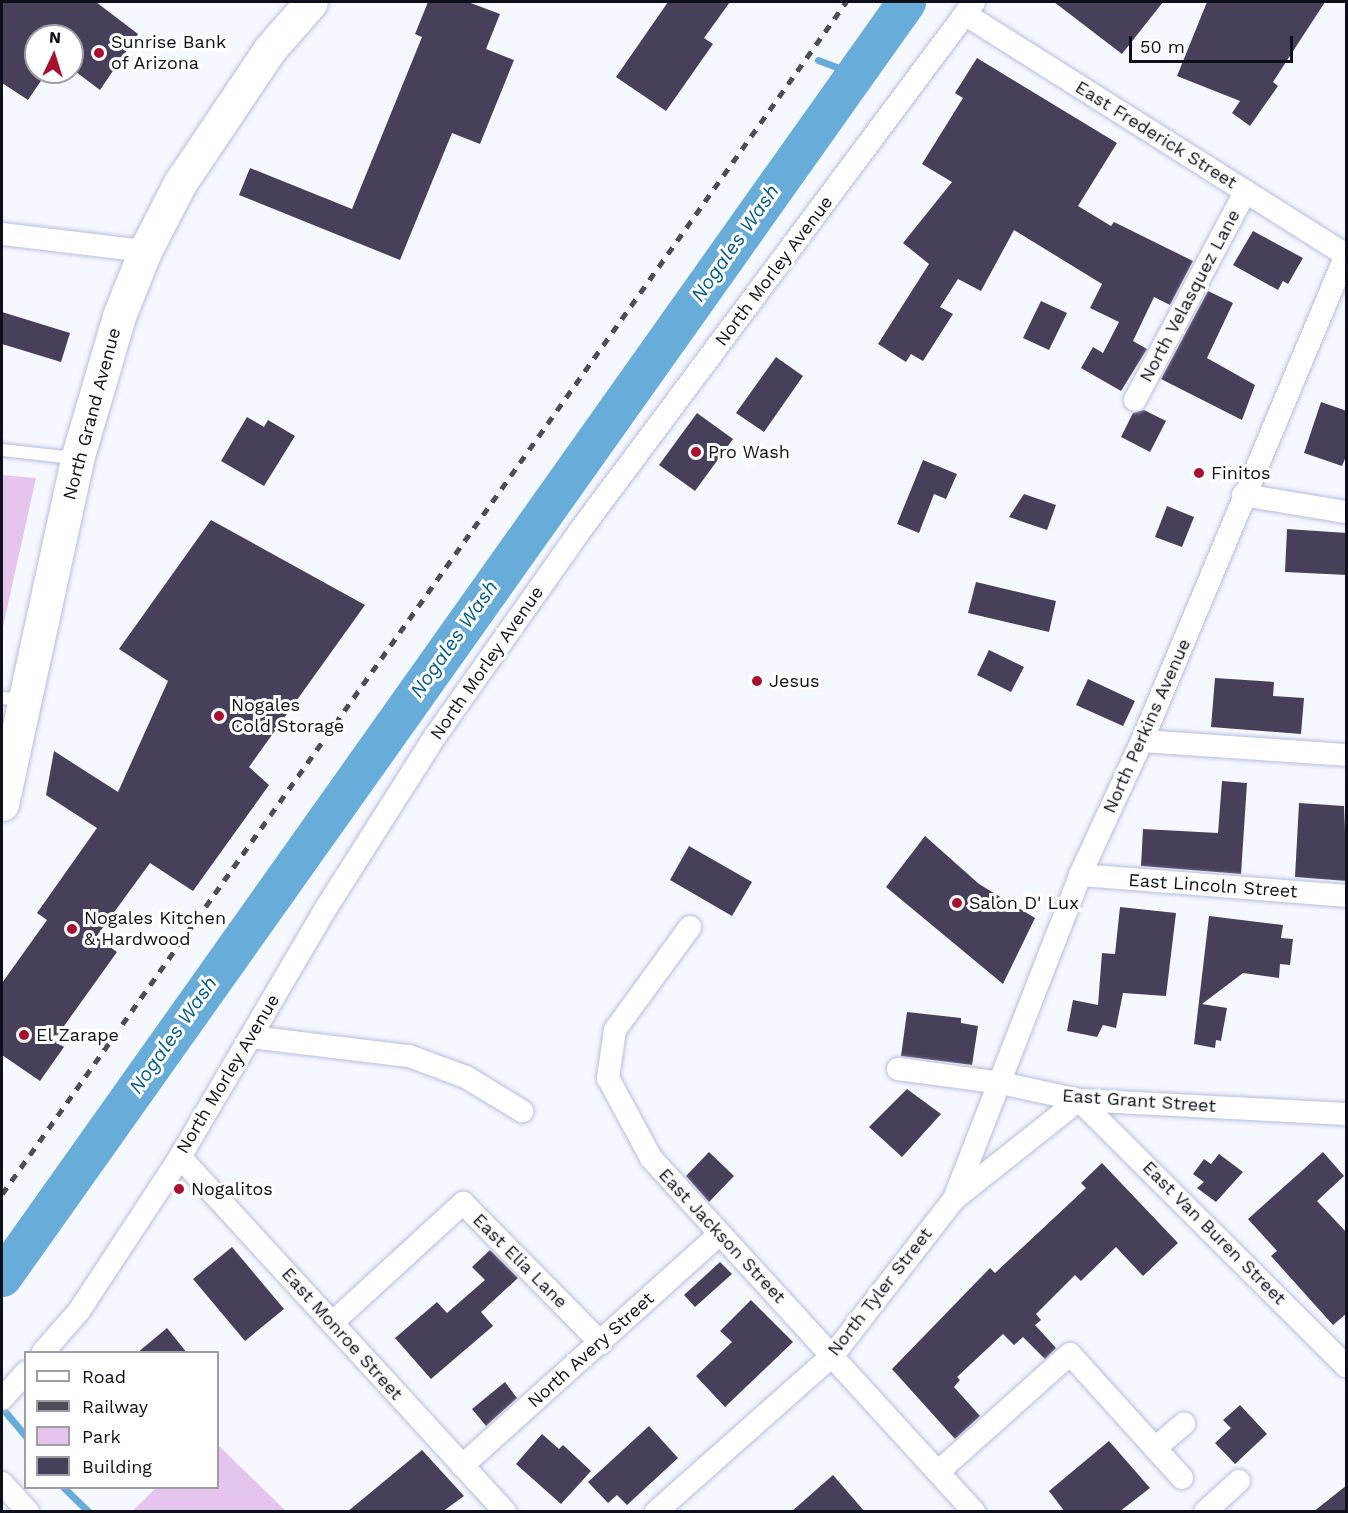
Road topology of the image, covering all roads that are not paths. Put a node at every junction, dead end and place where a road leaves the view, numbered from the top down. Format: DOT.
graph roads {
  1 [pos="311,2"];
  2 [pos="970,8"];
  3 [pos="1245,192"];
  4 [pos="2,234"];
  5 [pos="145,251"];
  6 [pos="1347,255"];
  7 [pos="1135,400"];
  8 [pos="2,450"];
  9 [pos="77,459"];
  10 [pos="1243,495"];
  11 [pos="1347,512"];
  12 [pos="13,699"];
  13 [pos="1142,741"];
  14 [pos="1347,755"];
  15 [pos="2,804"];
  16 [pos="1080,876"];
  17 [pos="1347,896"];
  18 [pos="690,927"];
  19 [pos="251,1037"];
  20 [pos="898,1069"];
  21 [pos="1001,1083"];
  22 [pos="1079,1100"];
  23 [pos="522,1111"];
  24 [pos="1347,1114"];
  25 [pos="180,1157"];
  26 [pos="954,1199"];
  27 [pos="720,1234"];
  28 [pos="332,1323"];
  29 [pos="601,1342"];
  30 [pos="45,1351"];
  31 [pos="1343,1353"];
  32 [pos="833,1355"];
  33 [pos="24,1374"];
  34 [pos="2,1399"];
  35 [pos="1184,1424"];
  36 [pos="1155,1448"];
  37 [pos="462,1466"];
  38 [pos="938,1472"];
  39 [pos="1182,1478"];
  40 [pos="1239,1481"];
  41 [pos="2,1483"];
  42 [pos="28,1512"];
  43 [pos="505,1512"];
  44 [pos="656,1512"];
  45 [pos="974,1512"];
  46 [pos="1204,1512"];
  1 -- 5 [label="main road, North Grand Avenue"];
  2 -- 3 [label="street, East Frederick Street"];
  2 -- 19 [label="street, North Morley Avenue"];
  3 -- 6 [label="street, East Frederick Street"];
  3 -- 7 [label="street, North Velasquez Lane"];
  4 -- 5 [label="street"];
  5 -- 9 [label="main road, North Grand Avenue"];
  6 -- 10 [label="street, North Perkins Avenue"];
  8 -- 9 [label="lane"];
  9 -- 12 [label="main road, North Grand Avenue"];
  10 -- 11 [label="street"];
  10 -- 13 [label="street, North Perkins Avenue"];
  12 -- 15 [label="main road, North Grand Avenue"];
  13 -- 14 [label="street"];
  13 -- 16 [label="street, North Perkins Avenue"];
  16 -- 17 [label="street, East Lincoln Street"];
  16 -- 21 [label="street, North Perkins Avenue"];
  18 -- 27 [label="street, East Jackson Street"];
  19 -- 23 [label="street"];
  19 -- 25 [label="street, North Morley Avenue"];
  20 -- 21 [label="street, East Grant Street"];
  21 -- 22 [label="street, East Grant Street"];
  21 -- 26 [label="street, North Perkins Avenue"];
  22 -- 24 [label="street, East Grant Street"];
  22 -- 26 [label="street, North Tyler Street"];
  22 -- 31 [label="street, East Van Buren Street"];
  25 -- 28 [label="street, East Monroe Street"];
  25 -- 30 [label="street, North Morley Avenue"];
  26 -- 32 [label="street, North Tyler Street"];
  27 -- 29 [label="street, North Avery Street"];
  27 -- 32 [label="street, East Jackson Street"];
  28 -- 29 [label="street, East Elia Lane"];
  28 -- 37 [label="street, East Monroe Street"];
  29 -- 37 [label="street, North Avery Street"];
  32 -- 38 [label="street, East Jackson Street"];
  32 -- 44 [label="street, North Tyler Street"];
  33 -- 34 [label="street"];
  35 -- 36 [label="street"];
  36 -- 38 [label="street"];
  36 -- 39 [label="street"];
  37 -- 43 [label="street, East Monroe Street"];
  38 -- 45 [label="street, East Jackson Street"];
  40 -- 46 [label="street"];
  41 -- 42 [label="street"];
}
